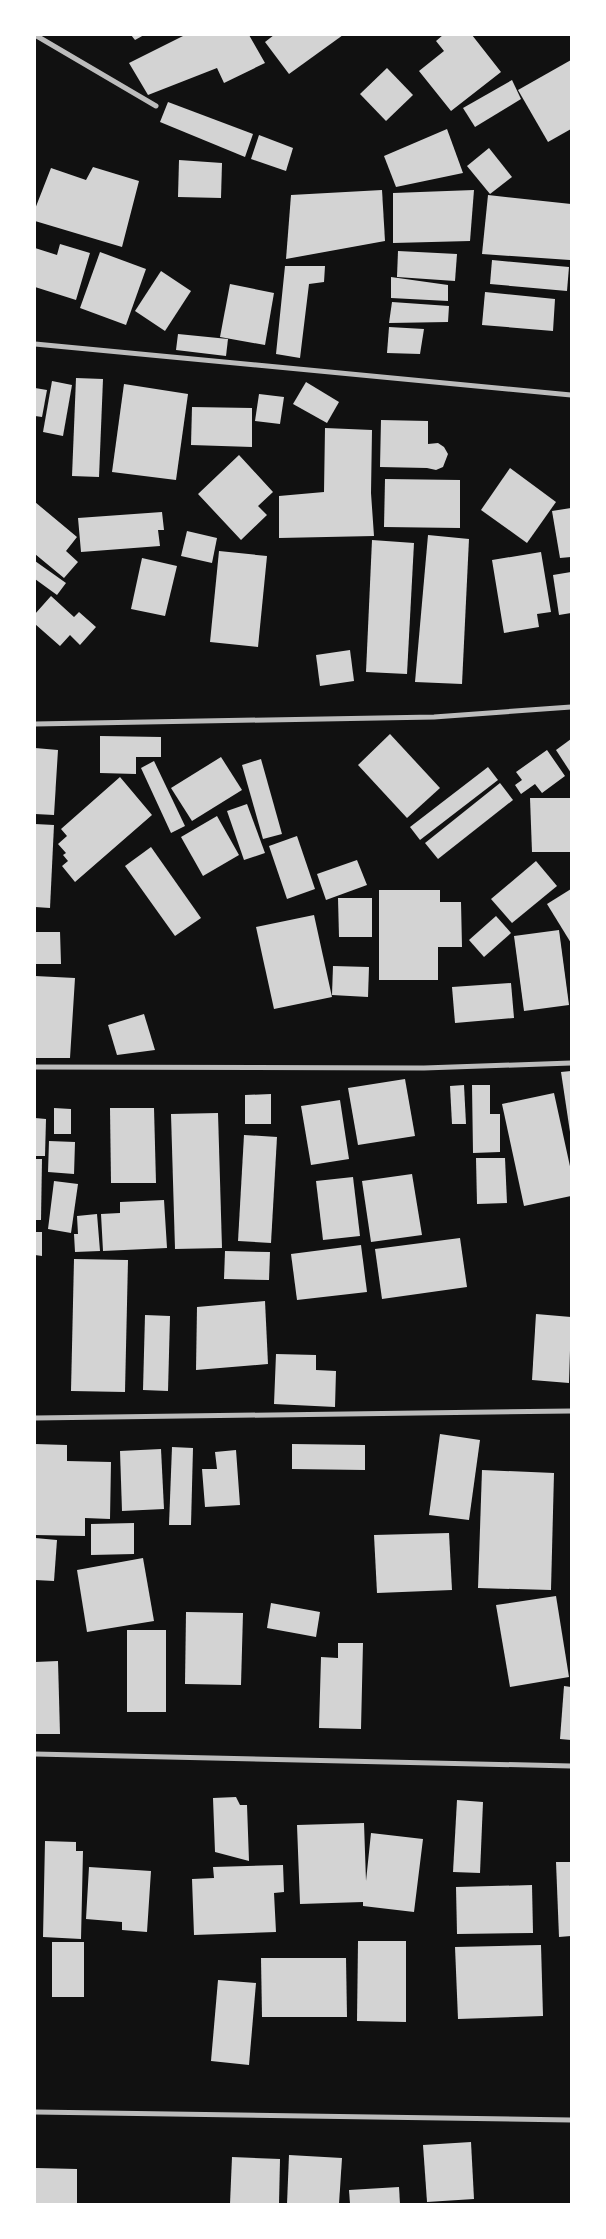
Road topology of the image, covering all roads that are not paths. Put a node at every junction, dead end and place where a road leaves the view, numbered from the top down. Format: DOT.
graph roads {
  1 [pos="35,35"];
  2 [pos="156,106"];
  3 [pos="35,344"];
  4 [pos="571,394"];
  5 [pos="571,707"];
  6 [pos="35,724"];
  7 [pos="571,1063"];
  8 [pos="35,1067"];
  9 [pos="571,1411"];
  10 [pos="35,1418"];
  11 [pos="35,1754"];
  12 [pos="571,1766"];
  13 [pos="35,2112"];
  14 [pos="571,2120"];
  1 -- 2 [label="street"];
  3 -- 4 [label="street"];
  5 -- 6 [label="street"];
  7 -- 8 [label="street"];
  9 -- 10 [label="street"];
  11 -- 12 [label="street"];
  13 -- 14 [label="street"];
}
